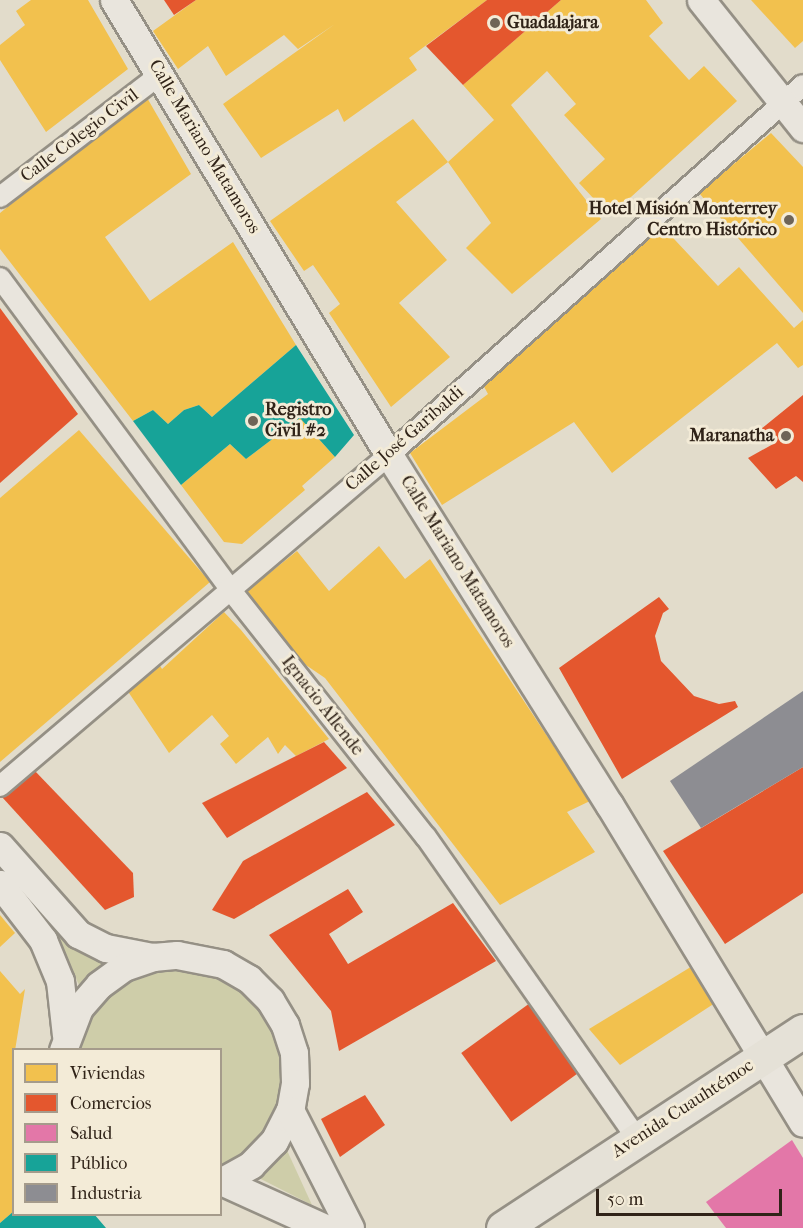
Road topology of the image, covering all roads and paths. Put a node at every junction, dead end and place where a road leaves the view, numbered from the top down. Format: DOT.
graph roads {
  1 [pos="114,0"];
  2 [pos="701,0"];
  3 [pos="161,74"];
  4 [pos="803,85"];
  5 [pos="782,104"];
  6 [pos="803,129"];
  7 [pos="0,197"];
  8 [pos="0,278"];
  9 [pos="389,455"];
  10 [pos="229,588"];
  11 [pos="0,786"];
  12 [pos="0,846"];
  13 [pos="0,884"];
  14 [pos="153,957"];
  15 [pos="803,1030"];
  16 [pos="65,1042"];
  17 [pos="763,1057"];
  18 [pos="291,1110"];
  19 [pos="803,1123"];
  20 [pos="637,1138"];
  21 [pos="222,1182"];
  22 [pos="325,1228"];
  23 [pos="350,1228"];
  24 [pos="503,1228"];
  1 -- 3 [label="street, Calle Mariano Matamoros"];
  2 -- 5 [label="street"];
  3 -- 7 [label="street, Calle Colegio Civil"];
  3 -- 9 [label="street, Calle Mariano Matamoros"];
  4 -- 5 [label="street, Calle José Garibaldi"];
  5 -- 6 [label="street"];
  5 -- 9 [label="street, Calle José Garibaldi"];
  8 -- 10 [label="street, Ignacio Allende"];
  9 -- 10 [label="street, Calle José Garibaldi"];
  9 -- 17 [label="street, Calle Mariano Matamoros"];
  10 -- 11 [label="street, Calle José Garibaldi"];
  10 -- 20 [label="street, Ignacio Allende"];
  12 -- 14 [label="street"];
  13 -- 16 [label="street"];
  14 -- 16 [label="street"];
  14 -- 18 [label="street"];
  15 -- 17 [label="highway, Avenida Cuauhtémoc"];
  17 -- 19 [label="street, Calle Mariano Matamoros"];
  17 -- 20 [label="highway, Avenida Cuauhtémoc"];
  18 -- 21 [label="street"];
  18 -- 23 [label="street"];
  20 -- 24 [label="highway, Avenida Cuauhtémoc"];
  21 -- 22 [label="street"];
}
